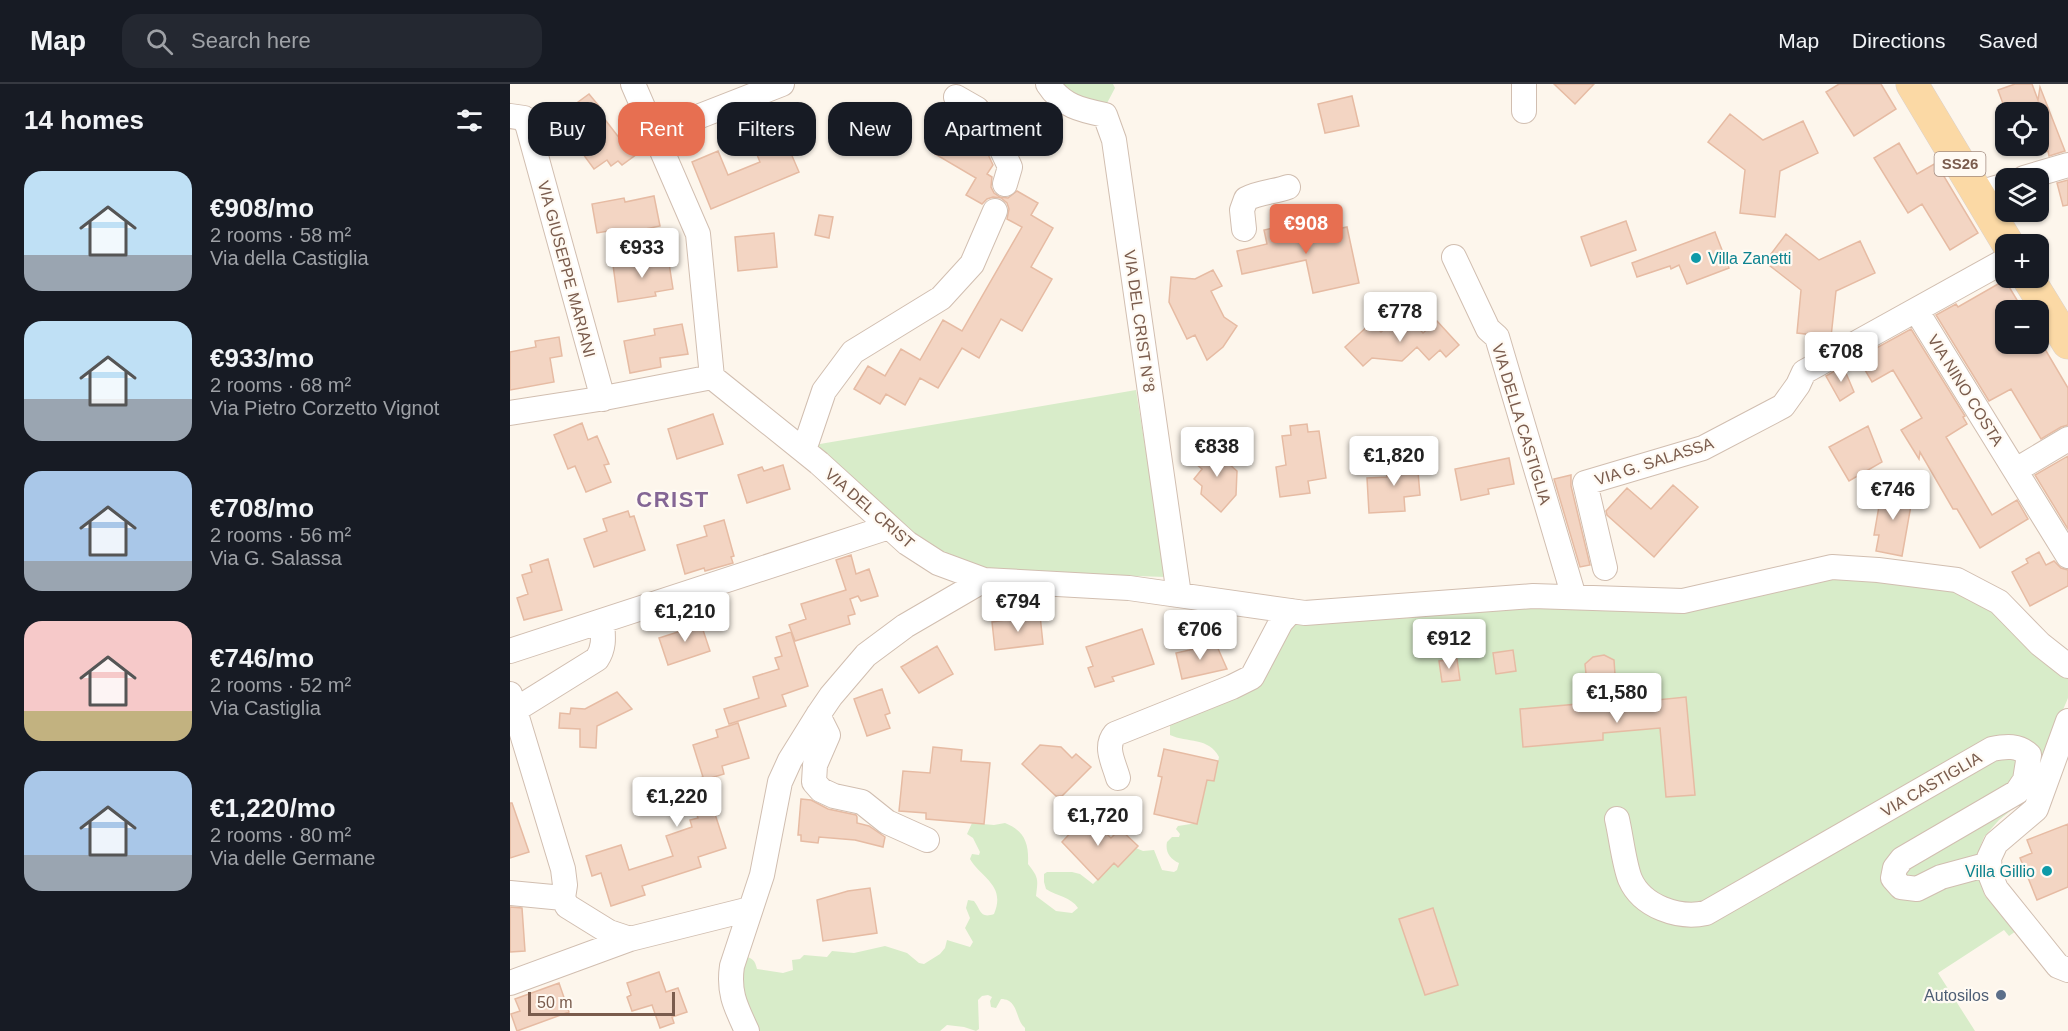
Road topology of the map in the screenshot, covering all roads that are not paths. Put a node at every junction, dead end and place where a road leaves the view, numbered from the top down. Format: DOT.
graph roads {
  1 [pos="633,84"];
  2 [pos="782,84"];
  3 [pos="1048,84"];
  4 [pos="1524,84"];
  5 [pos="1912,84"];
  6 [pos="956,97"];
  7 [pos="640,102"];
  8 [pos="1524,111"];
  9 [pos="705,115"];
  10 [pos="510,116"];
  11 [pos="663,156"];
  12 [pos="2068,165"];
  13 [pos="2049,171"];
  14 [pos="1005,184"];
  15 [pos="1288,187"];
  16 [pos="1992,189"];
  17 [pos="994,212"];
  18 [pos="1244,229"];
  19 [pos="2005,234"];
  20 [pos="1454,257"];
  21 [pos="1995,266"];
  22 [pos="2034,288"];
  23 [pos="1916,310"];
  24 [pos="2068,344"];
  25 [pos="712,377"];
  26 [pos="603,399"];
  27 [pos="510,413"];
  28 [pos="2068,439"];
  29 [pos="804,450"];
  30 [pos="2016,470"];
  31 [pos="889,527"];
  32 [pos="2068,556"];
  33 [pos="1605,568"];
  34 [pos="984,580"];
  35 [pos="1179,595"];
  36 [pos="1574,597"];
  37 [pos="1291,611"];
  38 [pos="602,621"];
  39 [pos="510,651"];
  40 [pos="2068,666"];
  41 [pos="513,702"];
  42 [pos="818,715"];
  43 [pos="2068,721"];
  44 [pos="1118,778"];
  45 [pos="1617,819"];
  46 [pos="927,840"];
  47 [pos="1989,864"];
  48 [pos="510,893"];
  49 [pos="563,898"];
  50 [pos="751,907"];
  51 [pos="630,939"];
  52 [pos="2068,970"];
  53 [pos="510,983"];
  54 [pos="747,1031"];
  1 -- 7 [label="street"];
  2 -- 9 [label="street"];
  3 -- 35 [label="street, VIA DEL CRIST N°8"];
  4 -- 8 [label="street"];
  5 -- 16 [label="main road, SS26"];
  6 -- 14 [label="street"];
  10 -- 26 [label="street, VIA GIUSEPPE MARIANI"];
  11 -- 25 [label="street"];
  12 -- 13 [label="street"];
  15 -- 18 [label="street"];
  16 -- 19 [label="main road, SS26"];
  17 -- 29 [label="street"];
  20 -- 36 [label="street, VIA DELLA CASTIGLIA"];
  21 -- 23 [label="street, VIA G. SALASSA"];
  22 -- 24 [label="main road"];
  23 -- 30 [label="street, VIA NINO COSTA"];
  23 -- 33 [label="street, VIA G. SALASSA"];
  25 -- 26 [label="street"];
  25 -- 29 [label="street, VIA DEL CRIST"];
  26 -- 27 [label="street"];
  28 -- 30 [label="street"];
  29 -- 31 [label="street, VIA DEL CRIST"];
  30 -- 32 [label="street, VIA NINO COSTA"];
  31 -- 34 [label="street, VIA DEL CRIST"];
  31 -- 38 [label="street"];
  34 -- 35 [label="street, VIA DEL CRIST"];
  34 -- 42 [label="street"];
  35 -- 37 [label="street, VIA DEL CRIST"];
  36 -- 37 [label="street, VIA DEL CRIST"];
  36 -- 40 [label="street"];
  37 -- 44 [label="street"];
  38 -- 39 [label="street"];
  38 -- 41 [label="street"];
  41 -- 49 [label="street"];
  42 -- 46 [label="street"];
  42 -- 50 [label="street"];
  43 -- 47 [label="street"];
  45 -- 47 [label="street, VIA CASTIGLIA"];
  47 -- 52 [label="street"];
  48 -- 49 [label="street"];
  49 -- 51 [label="street"];
  50 -- 51 [label="street"];
  50 -- 54 [label="street"];
  51 -- 53 [label="street"];
}
